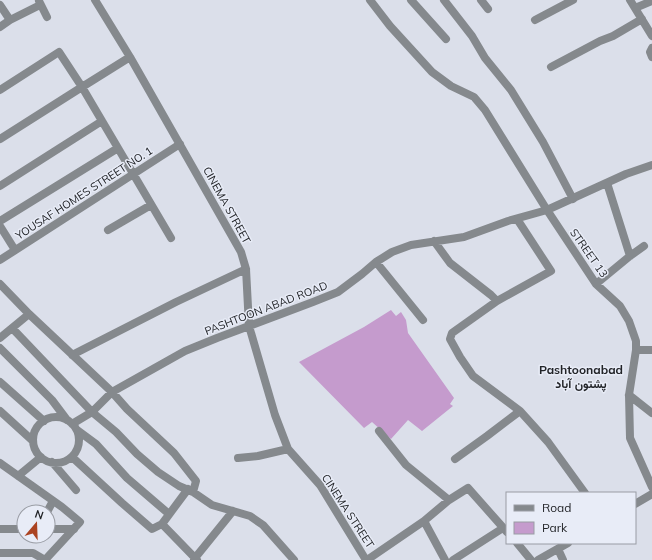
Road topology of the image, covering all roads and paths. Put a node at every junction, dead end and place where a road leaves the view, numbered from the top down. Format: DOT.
graph roads {
  1 [pos="95,0"];
  2 [pos="370,0"];
  3 [pos="411,0"];
  4 [pos="444,0"];
  5 [pos="481,0"];
  6 [pos="573,0"];
  7 [pos="630,0"];
  8 [pos="652,1"];
  9 [pos="39,2"];
  10 [pos="0,5"];
  11 [pos="635,8"];
  12 [pos="488,9"];
  13 [pos="47,17"];
  14 [pos="642,19"];
  15 [pos="10,20"];
  16 [pos="536,20"];
  17 [pos="0,26"];
  18 [pos="652,36"];
  19 [pos="446,39"];
  20 [pos="652,48"];
  21 [pos="130,57"];
  22 [pos="652,57"];
  23 [pos="551,67"];
  24 [pos="82,87"];
  25 [pos="0,90"];
  26 [pos="102,121"];
  27 [pos="0,139"];
  28 [pos="180,144"];
  29 [pos="118,148"];
  30 [pos="652,165"];
  31 [pos="133,175"];
  32 [pos="607,183"];
  33 [pos="0,186"];
  34 [pos="573,199"];
  35 [pos="152,205"];
  36 [pos="546,210"];
  37 [pos="517,219"];
  38 [pos="0,221"];
  39 [pos="0,226"];
  40 [pos="108,230"];
  41 [pos="171,238"];
  42 [pos="434,241"];
  43 [pos="644,246"];
  44 [pos="15,250"];
  45 [pos="630,256"];
  46 [pos="0,260"];
  47 [pos="376,262"];
  48 [pos="246,269"];
  49 [pos="0,284"];
  50 [pos="596,284"];
  51 [pos="497,301"];
  52 [pos="29,314"];
  53 [pos="423,320"];
  54 [pos="249,326"];
  55 [pos="12,328"];
  56 [pos="0,338"];
  57 [pos="0,348"];
  58 [pos="636,350"];
  59 [pos="652,350"];
  60 [pos="72,355"];
  61 [pos="0,382"];
  62 [pos="112,392"];
  63 [pos="628,395"];
  64 [pos="0,411"];
  65 [pos="520,411"];
  66 [pos="92,412"];
  67 [pos="652,413"];
  68 [pos="44,421"];
  69 [pos="72,425"];
  70 [pos="379,431"];
  71 [pos="33,441"];
  72 [pos="288,449"];
  73 [pos="41,457"];
  74 [pos="72,457"];
  75 [pos="238,458"];
  76 [pos="455,459"];
  77 [pos="52,462"];
  78 [pos="0,463"];
  79 [pos="18,476"];
  80 [pos="652,487"];
  81 [pos="76,490"];
  82 [pos="190,491"];
  83 [pos="584,492"];
  84 [pos="652,494"];
  85 [pos="449,500"];
  86 [pos="53,501"];
  87 [pos="636,503"];
  88 [pos="51,504"];
  89 [pos="233,511"];
  90 [pos="169,514"];
  91 [pos="424,521"];
  92 [pos="162,524"];
  93 [pos="0,529"];
  94 [pos="16,529"];
  95 [pos="56,529"];
  96 [pos="74,530"];
  97 [pos="505,530"];
  98 [pos="517,544"];
  99 [pos="566,544"];
  100 [pos="558,549"];
  101 [pos="0,553"];
  102 [pos="15,556"];
  103 [pos="41,559"];
  104 [pos="195,559"];
  105 [pos="294,560"];
  106 [pos="366,560"];
  107 [pos="445,560"];
  108 [pos="453,560"];
  109 [pos="531,560"];
  110 [pos="538,560"];
  111 [pos="563,560"];
  1 -- 21 [label="street, CINEMA STREET"];
  2 -- 36 [label="street, STREET 13"];
  3 -- 19 [label="street"];
  4 -- 34 [label="street"];
  5 -- 12 [label="street"];
  6 -- 16 [label="street"];
  7 -- 11 [label="street"];
  8 -- 11 [label="street"];
  9 -- 13 [label="street"];
  9 -- 15 [label="street"];
  10 -- 15 [label="street"];
  11 -- 14 [label="street"];
  14 -- 18 [label="street"];
  14 -- 23 [label="street"];
  15 -- 17 [label="street"];
  20 -- 22 [label="street"];
  21 -- 24 [label="street"];
  21 -- 28 [label="street, CINEMA STREET"];
  24 -- 25 [label="street"];
  24 -- 26 [label="street"];
  24 -- 27 [label="street"];
  26 -- 29 [label="street"];
  26 -- 33 [label="street"];
  28 -- 31 [label="street, YOUSAF HOMES STREET NO. 1"];
  28 -- 48 [label="street, CINEMA STREET"];
  29 -- 31 [label="street"];
  29 -- 38 [label="street"];
  30 -- 32 [label="street, PASHTOON ABAD ROAD"];
  31 -- 35 [label="street"];
  31 -- 44 [label="street, YOUSAF HOMES STREET NO. 1"];
  32 -- 34 [label="street, PASHTOON ABAD ROAD"];
  32 -- 45 [label="street"];
  34 -- 36 [label="street, PASHTOON ABAD ROAD"];
  35 -- 40 [label="street"];
  35 -- 41 [label="street"];
  36 -- 37 [label="street, PASHTOON ABAD ROAD"];
  36 -- 50 [label="street, STREET 13"];
  37 -- 42 [label="street, PASHTOON ABAD ROAD"];
  37 -- 51 [label="street"];
  39 -- 44 [label="street"];
  42 -- 47 [label="street, PASHTOON ABAD ROAD"];
  42 -- 51 [label="street"];
  43 -- 45 [label="street"];
  44 -- 46 [label="street, YOUSAF HOMES STREET NO. 1"];
  45 -- 50 [label="street"];
  47 -- 53 [label="street"];
  47 -- 54 [label="street, PASHTOON ABAD ROAD"];
  48 -- 54 [label="street, CINEMA STREET"];
  48 -- 60 [label="street"];
  49 -- 52 [label="street"];
  50 -- 58 [label="street, STREET 13"];
  51 -- 65 [label="street"];
  52 -- 55 [label="street"];
  52 -- 60 [label="street"];
  54 -- 62 [label="street, PASHTOON ABAD ROAD"];
  54 -- 72 [label="street, CINEMA STREET"];
  55 -- 56 [label="street"];
  55 -- 66 [label="street"];
  57 -- 69 [label="street"];
  58 -- 59 [label="street"];
  58 -- 63 [label="street, STREET 13"];
  60 -- 62 [label="street"];
  61 -- 68 [label="street"];
  62 -- 66 [label="street, PASHTOON ABAD ROAD"];
  62 -- 82 [label="street"];
  63 -- 67 [label="street"];
  63 -- 80 [label="street, STREET 13"];
  64 -- 71 [label="street"];
  65 -- 76 [label="street"];
  65 -- 83 [label="street"];
  66 -- 69 [label="street, PASHTOON ABAD ROAD"];
  66 -- 82 [label="street"];
  68 -- 69 [label="street"];
  68 -- 71 [label="street"];
  69 -- 74 [label="street"];
  69 -- 90 [label="street"];
  70 -- 85 [label="street"];
  71 -- 73 [label="street"];
  72 -- 75 [label="street"];
  72 -- 106 [label="street, CINEMA STREET"];
  73 -- 77 [label="street"];
  73 -- 79 [label="street"];
  74 -- 77 [label="street"];
  74 -- 92 [label="street"];
  77 -- 81 [label="street"];
  78 -- 79 [label="street"];
  79 -- 86 [label="street"];
  82 -- 89 [label="street"];
  82 -- 90 [label="street"];
  84 -- 87 [label="street"];
  85 -- 91 [label="street"];
  85 -- 97 [label="street"];
  86 -- 88 [label="street"];
  86 -- 96 [label="street"];
  89 -- 104 [label="street"];
  89 -- 105 [label="street"];
  90 -- 92 [label="street"];
  91 -- 106 [label="street"];
  91 -- 107 [label="street"];
  92 -- 104 [label="street"];
  93 -- 94 [label="street"];
  95 -- 96 [label="street"];
  96 -- 103 [label="street"];
  97 -- 108 [label="street"];
  98 -- 109 [label="street"];
  99 -- 100 [label="street"];
  100 -- 110 [label="street"];
  100 -- 111 [label="street"];
  101 -- 102 [label="street"];
  102 -- 103 [label="street"];
}
